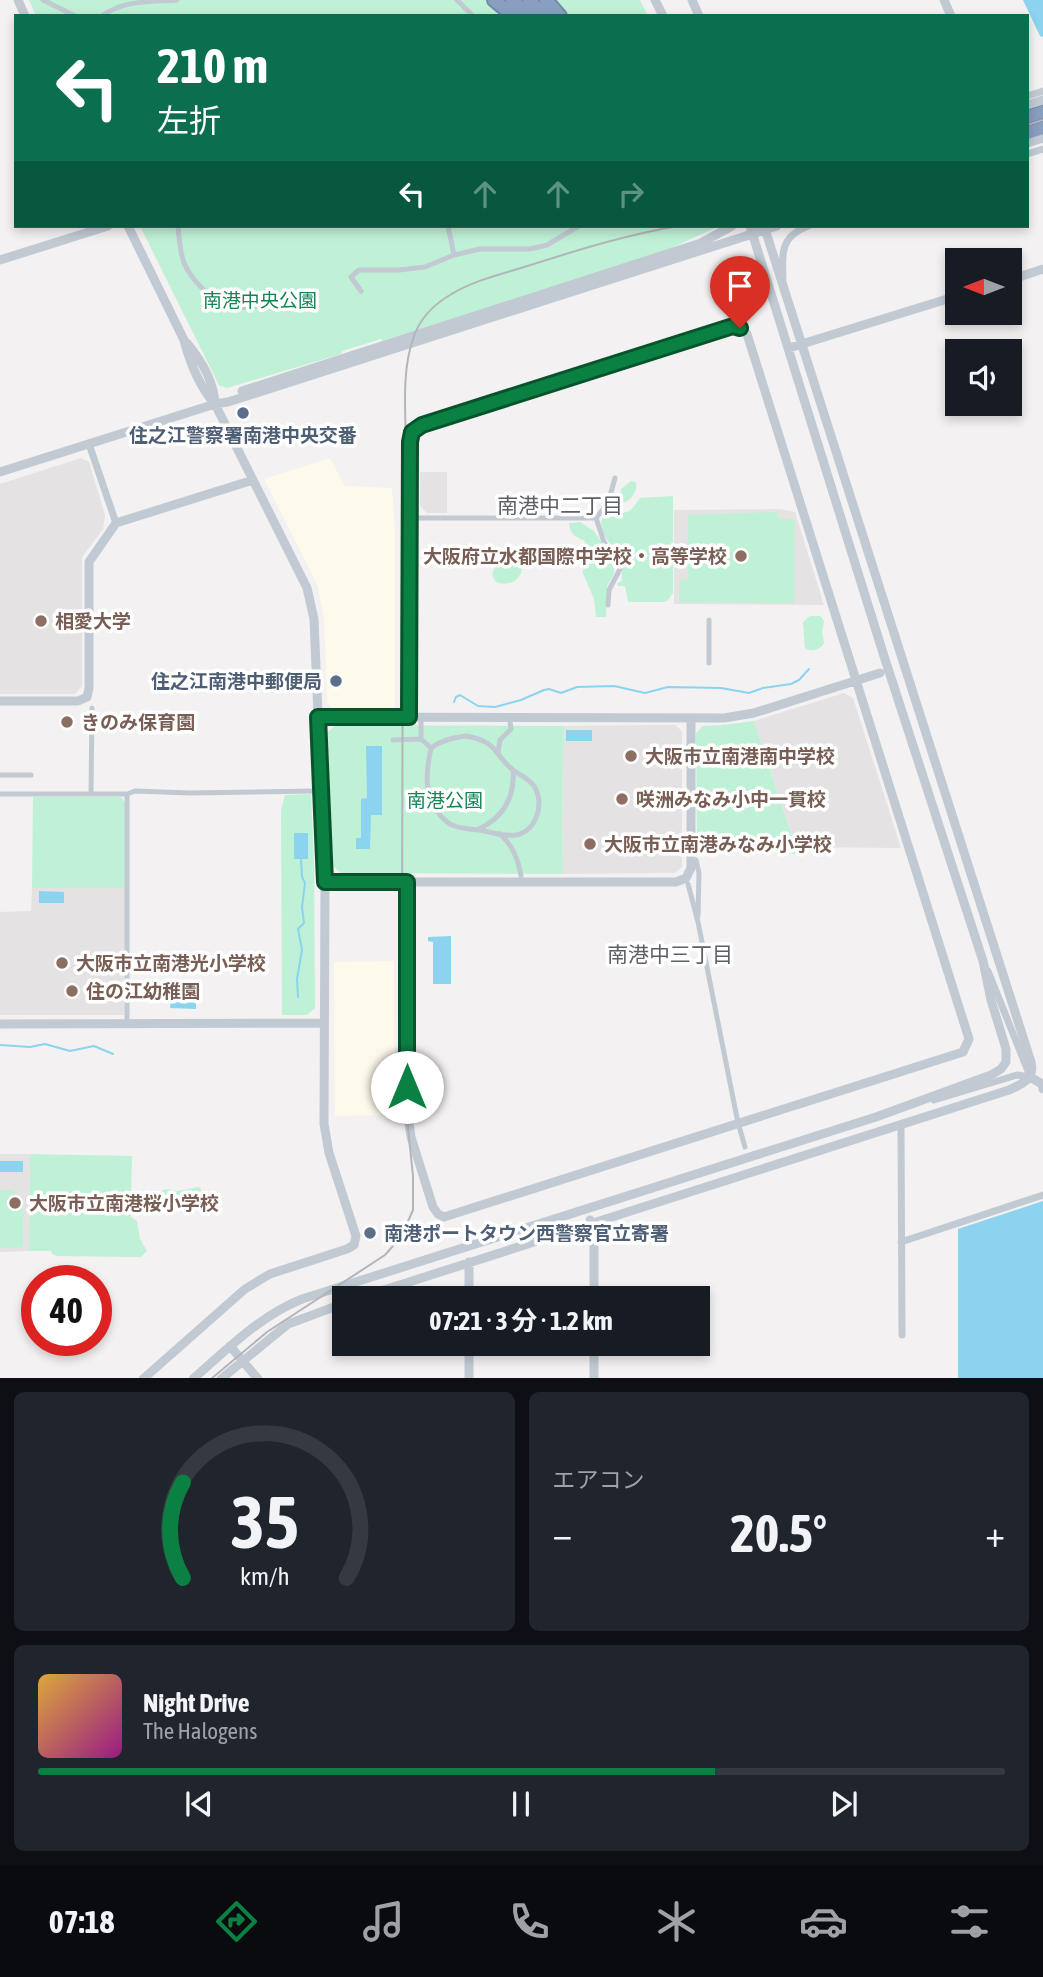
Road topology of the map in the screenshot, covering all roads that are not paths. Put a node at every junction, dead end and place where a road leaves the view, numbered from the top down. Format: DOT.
graph roads {
  1 [pos="43,0"];
  2 [pos="177,0"];
  3 [pos="457,0"];
  4 [pos="494,0"];
  5 [pos="513,0"];
  6 [pos="529,0"];
  7 [pos="546,0"];
  8 [pos="71,14"];
  9 [pos="105,14"];
  10 [pos="470,14"];
  11 [pos="511,14"];
  12 [pos="528,14"];
  13 [pos="543,14"];
  14 [pos="558,14"];
  15 [pos="102,228"];
  16 [pos="129,228"];
  17 [pos="178,228"];
  18 [pos="448,228"];
  19 [pos="576,228"];
  20 [pos="728,228"];
  21 [pos="765,228"];
  22 [pos="803,228"];
  23 [pos="751,230"];
  24 [pos="454,255"];
  25 [pos="0,260"];
  26 [pos="1043,269"];
  27 [pos="1022,276"];
  28 [pos="783,284"];
  29 [pos="311,291"];
  30 [pos="361,291"];
  31 [pos="945,300"];
  32 [pos="803,344"];
  33 [pos="789,348"];
  34 [pos="215,404"];
  35 [pos="89,444"];
  36 [pos="0,472"];
  37 [pos="615,478"];
  38 [pos="253,480"];
  39 [pos="415,518"];
  40 [pos="596,518"];
  41 [pos="116,523"];
  42 [pos="608,605"];
  43 [pos="709,620"];
  44 [pos="709,663"];
  45 [pos="880,673"];
  46 [pos="855,681"];
  47 [pos="0,701"];
  48 [pos="92,708"];
  49 [pos="318,717"];
  50 [pos="409,717"];
  51 [pos="691,718"];
  52 [pos="421,722"];
  53 [pos="510,722"];
  54 [pos="421,739"];
  55 [pos="393,740"];
  56 [pos="500,740"];
  57 [pos="488,742"];
  58 [pos="431,748"];
  59 [pos="498,752"];
  60 [pos="513,770"];
  61 [pos="0,775"];
  62 [pos="31,775"];
  63 [pos="315,791"];
  64 [pos="0,794"];
  65 [pos="91,794"];
  66 [pos="127,794"];
  67 [pos="477,830"];
  68 [pos="500,834"];
  69 [pos="696,860"];
  70 [pos="521,876"];
  71 [pos="325,882"];
  72 [pos="407,882"];
  73 [pos="688,884"];
  74 [pos="698,922"];
  75 [pos="983,961"];
  76 [pos="324,1023"];
  77 [pos="0,1024"];
  78 [pos="127,1024"];
  79 [pos="1030,1077"];
  80 [pos="1043,1089"];
  81 [pos="876,1116"];
  82 [pos="737,1118"];
  83 [pos="901,1125"];
  84 [pos="739,1126"];
  85 [pos="745,1147"];
  86 [pos="1043,1195"];
  87 [pos="586,1210"];
  88 [pos="591,1224"];
  89 [pos="901,1242"];
  90 [pos="469,1262"];
  91 [pos="396,1286"];
  92 [pos="469,1286"];
  93 [pos="594,1286"];
  94 [pos="332,1308"];
  95 [pos="902,1335"];
  96 [pos="230,1346"];
  97 [pos="469,1356"];
  98 [pos="594,1356"];
  99 [pos="242,1360"];
  100 [pos="143,1378"];
  101 [pos="193,1378"];
  102 [pos="220,1378"];
  103 [pos="258,1378"];
  104 [pos="469,1378"];
  105 [pos="594,1378"];
  1 -- 8 [label="street"];
  2 -- 9 [label="street"];
  3 -- 10 [label="street"];
  4 -- 11 [label="highway"];
  5 -- 12 [label="highway"];
  6 -- 13 [label="highway"];
  7 -- 14 [label="highway"];
  15 -- 25 [label="street"];
  16 -- 34 [label="street"];
  17 -- 29 [label="street"];
  18 -- 24 [label="street"];
  19 -- 24 [label="street"];
  20 -- 34 [label="street"];
  21 -- 23 [label="street"];
  21 -- 28 [label="street"];
  22 -- 28 [label="street"];
  23 -- 33 [label="street"];
  23 -- 34 [label="street"];
  24 -- 30 [label="street"];
  26 -- 27 [label="street"];
  28 -- 32 [label="street"];
  31 -- 32 [label="street"];
  32 -- 33 [label="street"];
  32 -- 79 [label="street"];
  33 -- 75 [label="street"];
  34 -- 35 [label="street"];
  34 -- 38 [label="street"];
  35 -- 36 [label="street"];
  35 -- 41 [label="street"];
  37 -- 40 [label="street"];
  38 -- 41 [label="street"];
  38 -- 49 [label="street"];
  39 -- 40 [label="street"];
  40 -- 42 [label="street"];
  41 -- 47 [label="street"];
  43 -- 44 [label="street"];
  45 -- 46 [label="street"];
  46 -- 50 [label="street"];
  46 -- 51 [label="street"];
  46 -- 72 [label="street"];
  48 -- 65 [label="street"];
  49 -- 50 [label="street"];
  49 -- 71 [label="street"];
  50 -- 51 [label="street"];
  51 -- 72 [label="street"];
  52 -- 54 [label="street"];
  53 -- 56 [label="street"];
  54 -- 55 [label="street"];
  54 -- 58 [label="street"];
  56 -- 57 [label="street"];
  56 -- 59 [label="street"];
  57 -- 58 [label="street"];
  57 -- 59 [label="street"];
  58 -- 67 [label="street"];
  59 -- 60 [label="street"];
  60 -- 67 [label="street"];
  60 -- 68 [label="street"];
  61 -- 62 [label="street"];
  63 -- 66 [label="street"];
  64 -- 65 [label="street"];
  65 -- 66 [label="street"];
  66 -- 78 [label="street"];
  67 -- 68 [label="street"];
  68 -- 70 [label="street"];
  69 -- 74 [label="street"];
  71 -- 72 [label="street"];
  71 -- 76 [label="street"];
  73 -- 74 [label="street"];
  74 -- 82 [label="street"];
  75 -- 79 [label="street"];
  75 -- 81 [label="street"];
  76 -- 78 [label="street"];
  76 -- 100 [label="street"];
  77 -- 78 [label="street"];
  79 -- 80 [label="street"];
  79 -- 81 [label="street"];
  79 -- 83 [label="street"];
  81 -- 87 [label="street"];
  83 -- 88 [label="street"];
  83 -- 89 [label="street"];
  84 -- 85 [label="street"];
  86 -- 89 [label="street"];
  87 -- 88 [label="street"];
  87 -- 96 [label="street"];
  88 -- 90 [label="street"];
  88 -- 93 [label="street"];
  89 -- 95 [label="street"];
  90 -- 91 [label="street"];
  90 -- 92 [label="street"];
  94 -- 99 [label="street"];
  96 -- 99 [label="street"];
  96 -- 101 [label="street"];
  97 -- 104 [label="street"];
  98 -- 105 [label="street"];
  99 -- 102 [label="street"];
  99 -- 103 [label="street"];
}
